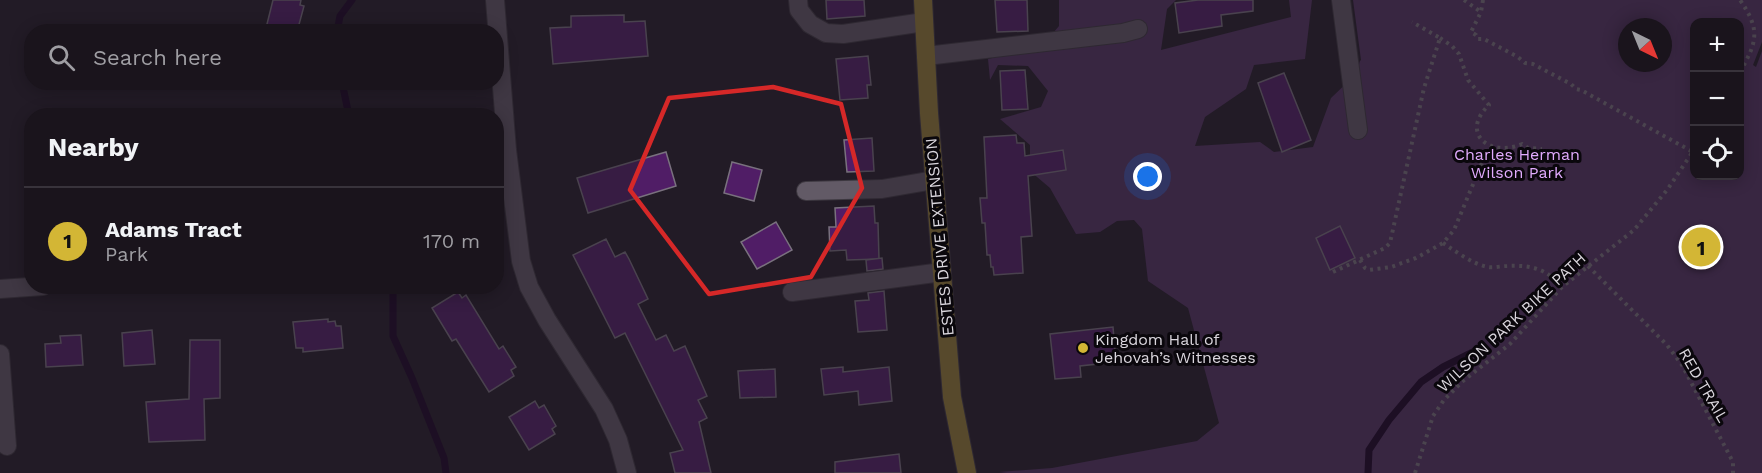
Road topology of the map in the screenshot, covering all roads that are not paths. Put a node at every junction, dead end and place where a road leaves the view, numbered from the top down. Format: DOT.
graph roads {
  1 [pos="495,0"];
  2 [pos="798,0"];
  3 [pos="923,0"];
  4 [pos="1341,0"];
  5 [pos="924,22"];
  6 [pos="497,24"];
  7 [pos="1138,29"];
  8 [pos="926,56"];
  9 [pos="502,90"];
  10 [pos="504,108"];
  11 [pos="504,112"];
  12 [pos="1358,130"];
  13 [pos="934,180"];
  14 [pos="806,191"];
  15 [pos="942,272"];
  16 [pos="24,287"];
  17 [pos="0,289"];
  18 [pos="792,292"];
  19 [pos="0,354"];
  20 [pos="7,446"];
  21 [pos="627,473"];
  22 [pos="967,473"];
  1 -- 6 [label="street"];
  2 -- 5 [label="street"];
  3 -- 5 [label="main road, ESTES DRIVE EXTENSION"];
  4 -- 12 [label="street"];
  5 -- 8 [label="main road, ESTES DRIVE EXTENSION"];
  7 -- 8 [label="street"];
  8 -- 13 [label="main road, ESTES DRIVE EXTENSION"];
  9 -- 10 [label="street"];
  11 -- 21 [label="street"];
  13 -- 14 [label="street"];
  13 -- 15 [label="main road, ESTES DRIVE EXTENSION"];
  15 -- 18 [label="street"];
  15 -- 22 [label="main road, ESTES DRIVE EXTENSION"];
  16 -- 17 [label="street"];
  19 -- 20 [label="street"];
}
